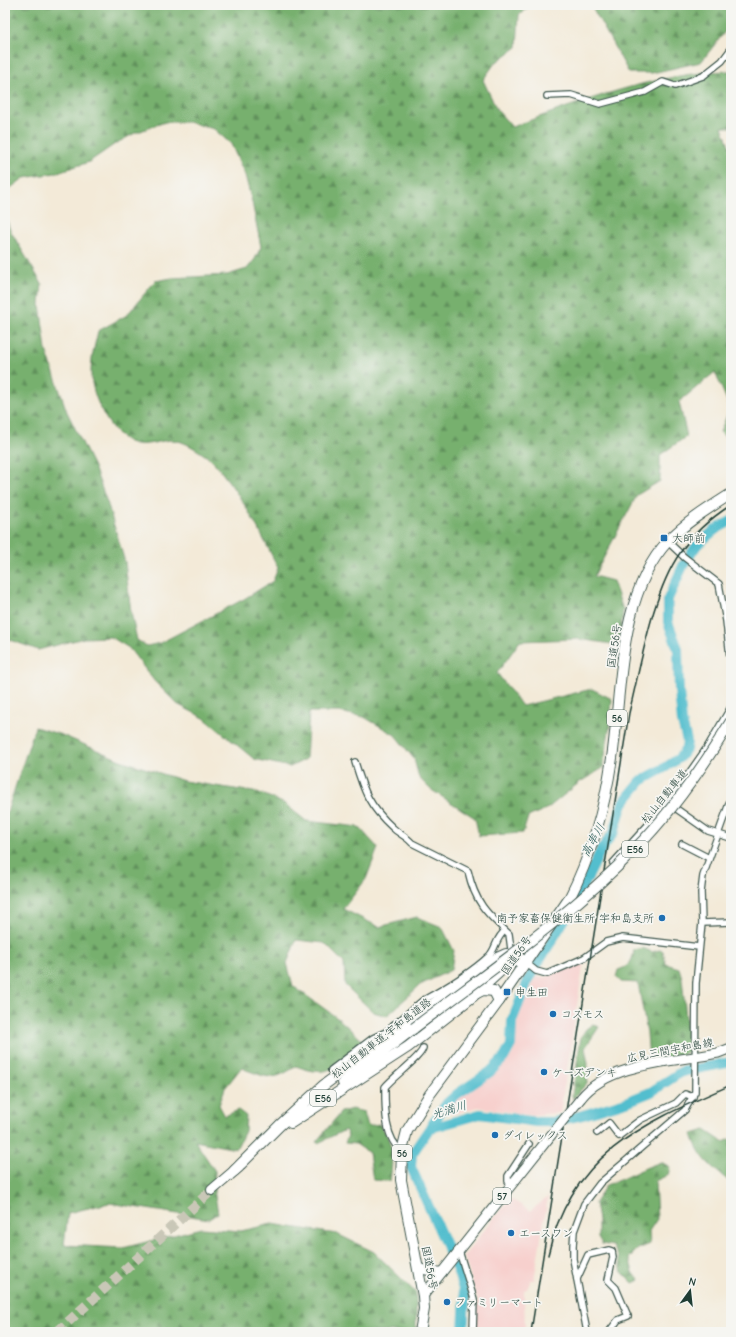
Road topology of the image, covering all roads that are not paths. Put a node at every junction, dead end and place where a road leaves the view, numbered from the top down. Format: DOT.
graph roads {
  1 [pos="731,49"];
  2 [pos="547,96"];
  3 [pos="731,494"];
  4 [pos="668,541"];
  5 [pos="731,666"];
  6 [pos="731,707"];
  7 [pos="731,721"];
  8 [pos="355,762"];
  9 [pos="731,798"];
  10 [pos="668,803"];
  11 [pos="718,835"];
  12 [pos="731,838"];
  13 [pos="682,844"];
  14 [pos="709,858"];
  15 [pos="613,863"];
  16 [pos="731,922"];
  17 [pos="702,923"];
  18 [pos="505,931"];
  19 [pos="699,947"];
  20 [pos="512,956"];
  21 [pos="527,964"];
  22 [pos="472,996"];
  23 [pos="499,1001"];
  24 [pos="423,1048"];
  25 [pos="731,1048"];
  26 [pos="695,1062"];
  27 [pos="331,1070"];
  28 [pos="694,1097"];
  29 [pos="291,1123"];
  30 [pos="597,1133"];
  31 [pos="529,1144"];
  32 [pos="402,1151"];
  33 [pos="234,1171"];
  34 [pos="511,1186"];
  35 [pos="212,1190"];
  36 [pos="458,1252"];
  37 [pos="418,1268"];
  38 [pos="445,1269"];
  39 [pos="576,1279"];
  40 [pos="423,1296"];
  41 [pos="420,1332"];
  42 [pos="473,1332"];
  43 [pos="587,1332"];
  44 [pos="609,1332"];
  1 -- 2 [label="street"];
  3 -- 4 [label="highway, 国道56号 / 56"];
  4 -- 5 [label="street"];
  4 -- 21 [label="highway, 国道56号 / 56"];
  6 -- 10 [label="street"];
  7 -- 20 [label="highway, 松山自動車道 / E56, bridge"];
  8 -- 18 [label="street"];
  9 -- 11 [label="street"];
  10 -- 11 [label="street"];
  10 -- 15 [label="street"];
  11 -- 12 [label="street"];
  11 -- 14 [label="street"];
  13 -- 14 [label="street"];
  14 -- 17 [label="street"];
  16 -- 17 [label="street"];
  17 -- 19 [label="street"];
  18 -- 20 [label="street"];
  18 -- 27 [label="street"];
  19 -- 21 [label="street"];
  19 -- 26 [label="street"];
  20 -- 21 [label="highway"];
  20 -- 22 [label="highway"];
  20 -- 29 [label="highway, 松山自動車道;宇和島道路 / E56, bridge"];
  20 -- 33 [label="highway"];
  21 -- 23 [label="highway, 国道56号 / 56"];
  22 -- 23 [label="highway"];
  22 -- 29 [label="highway"];
  23 -- 32 [label="highway, 国道56号 / 56"];
  24 -- 32 [label="street"];
  25 -- 26 [label="main road, 広見三間宇和島線 / 57"];
  26 -- 28 [label="street"];
  26 -- 34 [label="main road, 広見三間宇和島線 / 57, bridge"];
  28 -- 30 [label="street"];
  28 -- 39 [label="street"];
  29 -- 33 [label="highway, 松山自動車道;宇和島道路 / E56"];
  31 -- 34 [label="street"];
  32 -- 37 [label="highway, 国道56号 / 56"];
  33 -- 35 [label="highway, 松山自動車道;宇和島道路 / E56"];
  34 -- 36 [label="main road, 広見三間宇和島線 / 57"];
  36 -- 38 [label="main road, 57"];
  36 -- 42 [label="street"];
  37 -- 38 [label="main road"];
  37 -- 40 [label="highway, 国道56号 / 56"];
  38 -- 40 [label="main road, 57"];
  39 -- 43 [label="street"];
  39 -- 44 [label="street"];
  40 -- 41 [label="highway, 国道56号 / 56"];
}
